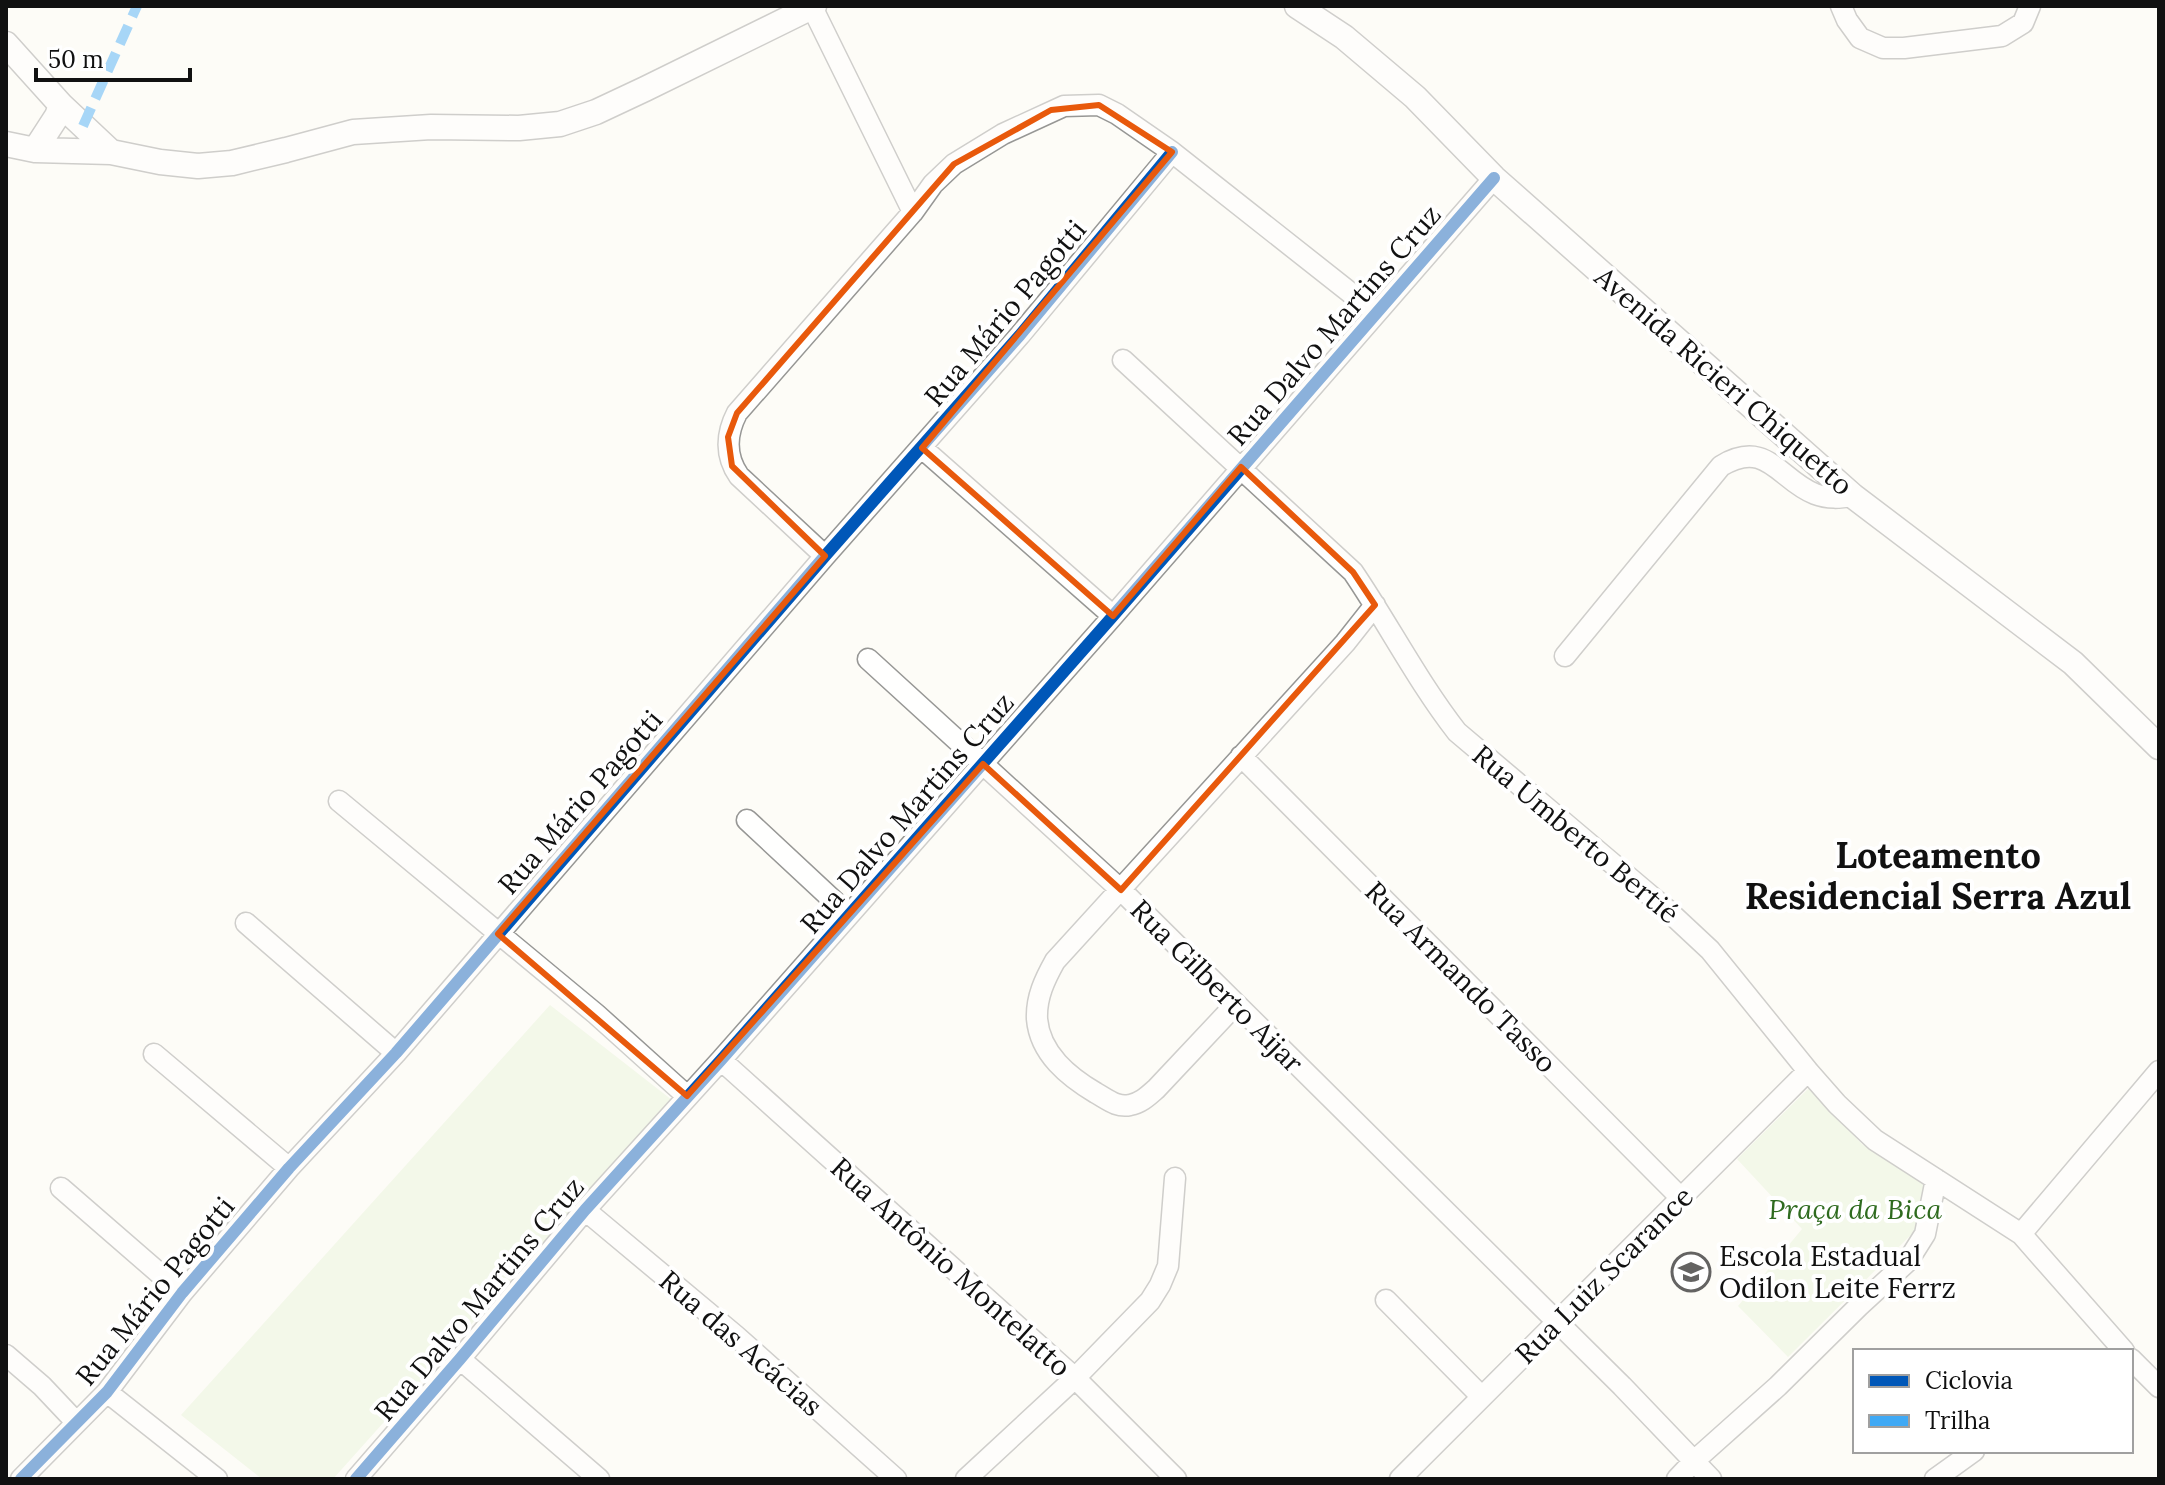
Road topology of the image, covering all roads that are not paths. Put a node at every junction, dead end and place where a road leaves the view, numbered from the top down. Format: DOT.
graph roads {
  1 [pos="1297,6"];
  2 [pos="1841,6"];
  3 [pos="813,7"];
  4 [pos="2029,7"];
  5 [pos="6,44"];
  6 [pos="61,105"];
  7 [pos="6,144"];
  8 [pos="35,150"];
  9 [pos="111,152"];
  10 [pos="1172,152"];
  11 [pos="1494,178"];
  12 [pos="913,212"];
  13 [pos="1376,313"];
  14 [pos="1123,360"];
  15 [pos="922,448"];
  16 [pos="1241,467"];
  17 [pos="1853,496"];
  18 [pos="825,556"];
  19 [pos="1375,605"];
  20 [pos="1113,616"];
  21 [pos="1565,656"];
  22 [pos="868,659"];
  23 [pos="2159,747"];
  24 [pos="1241,756"];
  25 [pos="983,764"];
  26 [pos="339,801"];
  27 [pos="747,820"];
  28 [pos="1121,890"];
  29 [pos="849,915"];
  30 [pos="246,923"];
  31 [pos="498,934"];
  32 [pos="1235,1005"];
  33 [pos="396,1053"];
  34 [pos="154,1054"];
  35 [pos="721,1060"];
  36 [pos="1808,1071"];
  37 [pos="2159,1071"];
  38 [pos="687,1096"];
  39 [pos="289,1168"];
  40 [pos="1175,1178"];
  41 [pos="1936,1179"];
  42 [pos="61,1188"];
  43 [pos="1681,1198"];
  44 [pos="585,1210"];
  45 [pos="2021,1234"];
  46 [pos="182,1293"];
  47 [pos="1386,1300"];
  48 [pos="1558,1322"];
  49 [pos="2122,1349"];
  50 [pos="6,1355"];
  51 [pos="460,1359"];
  52 [pos="2133,1361"];
  53 [pos="1075,1378"];
  54 [pos="2159,1387"];
  55 [pos="107,1392"];
  56 [pos="1482,1397"];
  57 [pos="76,1422"];
  58 [pos="1971,1453"];
  59 [pos="1694,1461"];
  60 [pos="21,1479"];
  61 [pos="217,1479"];
  62 [pos="356,1479"];
  63 [pos="599,1479"];
  64 [pos="896,1479"];
  65 [pos="966,1479"];
  66 [pos="1176,1479"];
  67 [pos="1400,1479"];
  68 [pos="1677,1479"];
  69 [pos="1711,1479"];
  70 [pos="1935,1479"];
  1 -- 11 [label="street, Avenida Ricieri Chiquetto"];
  2 -- 4 [label="street"];
  3 -- 9 [label="street"];
  3 -- 12 [label="street"];
  5 -- 6 [label="street"];
  6 -- 8 [label="street"];
  6 -- 9 [label="street"];
  7 -- 8 [label="street"];
  8 -- 9 [label="street"];
  10 -- 12 [label="street"];
  10 -- 13 [label="street"];
  10 -- 15 [label="street, Rua Mário Pagotti"];
  11 -- 13 [label="street, Rua Dalvo Martins Cruz"];
  11 -- 17 [label="street, Avenida Ricieri Chiquetto"];
  12 -- 18 [label="street"];
  13 -- 16 [label="street, Rua Dalvo Martins Cruz"];
  14 -- 16 [label="street, Rua Umberto Bertié"];
  15 -- 18 [label="street, Rua Mário Pagotti"];
  15 -- 20 [label="street"];
  16 -- 19 [label="street, Rua Umberto Bertié"];
  16 -- 20 [label="street, Rua Dalvo Martins Cruz"];
  17 -- 21 [label="street"];
  17 -- 23 [label="street, Avenida Ricieri Chiquetto"];
  18 -- 31 [label="street, Rua Mário Pagotti"];
  19 -- 24 [label="street"];
  19 -- 36 [label="street, Rua Umberto Bertié"];
  20 -- 25 [label="street, Rua Dalvo Martins Cruz"];
  22 -- 25 [label="street, Rua Gilberto Aijar"];
  24 -- 28 [label="street"];
  24 -- 43 [label="street, Rua Armando Tasso"];
  25 -- 28 [label="street, Rua Gilberto Aijar"];
  25 -- 29 [label="street, Rua Dalvo Martins Cruz"];
  26 -- 31 [label="street"];
  27 -- 29 [label="street"];
  28 -- 32 [label="street, Rua Gilberto Aijar"];
  28 -- 32 [label="street"];
  29 -- 35 [label="street, Rua Dalvo Martins Cruz"];
  30 -- 33 [label="street"];
  31 -- 33 [label="street, Rua Mário Pagotti"];
  31 -- 38 [label="street"];
  32 -- 48 [label="street, Rua Gilberto Aijar"];
  33 -- 39 [label="street, Rua Mário Pagotti"];
  34 -- 39 [label="street"];
  35 -- 38 [label="street, Rua Dalvo Martins Cruz"];
  35 -- 53 [label="street, Rua Antônio Montelatto"];
  36 -- 41 [label="street, Rua Umberto Bertié"];
  36 -- 43 [label="street, Rua Luiz Scarance"];
  37 -- 45 [label="street"];
  38 -- 44 [label="street, Rua Dalvo Martins Cruz"];
  39 -- 46 [label="street, Rua Mário Pagotti"];
  40 -- 53 [label="street"];
  41 -- 45 [label="street, Rua Umberto Bertié"];
  41 -- 59 [label="street"];
  42 -- 46 [label="street"];
  43 -- 48 [label="street, Rua Luiz Scarance"];
  44 -- 51 [label="street, Rua Dalvo Martins Cruz"];
  44 -- 64 [label="street, Rua das Acácias"];
  45 -- 49 [label="street, Rua Umberto Bertié"];
  46 -- 55 [label="street, Rua Mário Pagotti"];
  47 -- 56 [label="street"];
  48 -- 56 [label="street, Rua Luiz Scarance"];
  48 -- 59 [label="street, Rua Gilberto Aijar"];
  50 -- 57 [label="street"];
  51 -- 62 [label="street, Rua Dalvo Martins Cruz"];
  51 -- 63 [label="street"];
  52 -- 54 [label="street"];
  53 -- 65 [label="street"];
  53 -- 66 [label="street, Rua Antônio Montelatto"];
  55 -- 57 [label="street, Rua Mário Pagotti"];
  55 -- 61 [label="street"];
  56 -- 67 [label="street, Rua Luiz Scarance"];
  57 -- 60 [label="street, Rua Mário Pagotti"];
  58 -- 70 [label="street"];
  59 -- 68 [label="street"];
  59 -- 69 [label="street, Rua Gilberto Aijar"];
}
